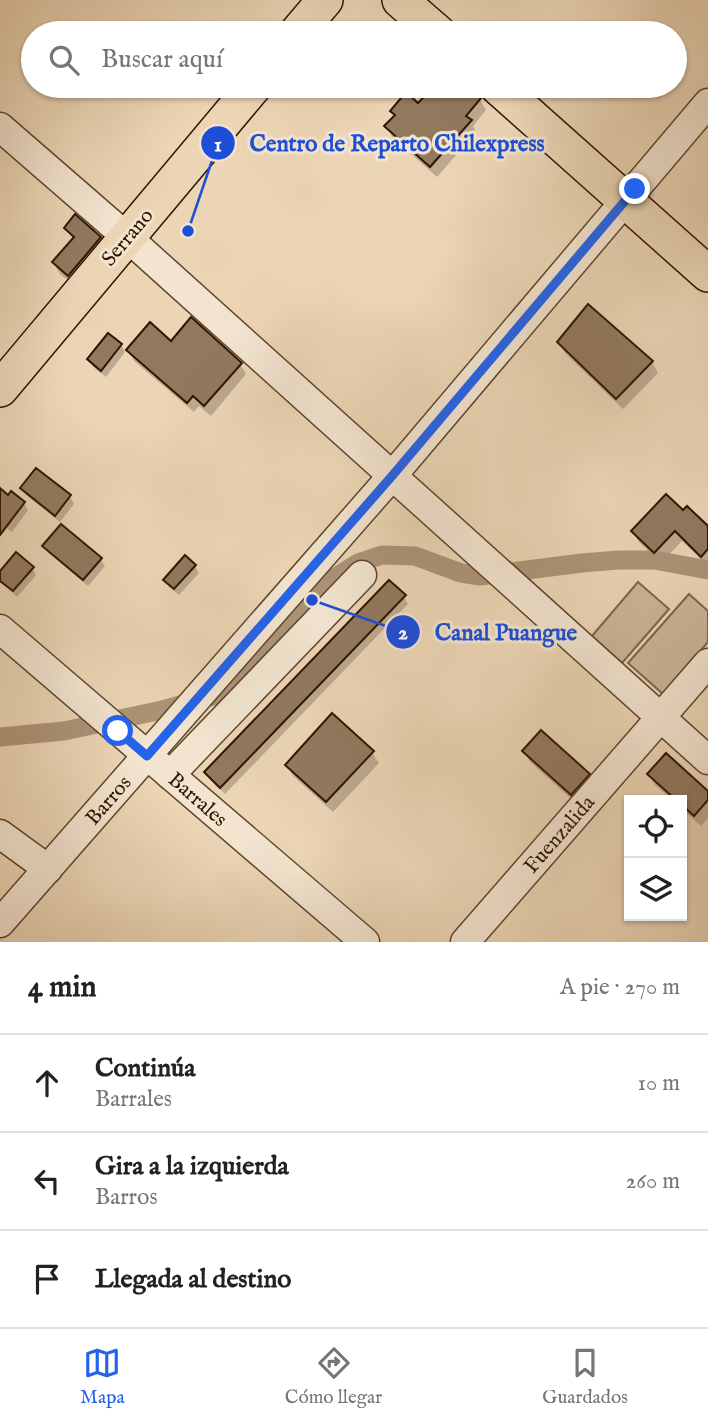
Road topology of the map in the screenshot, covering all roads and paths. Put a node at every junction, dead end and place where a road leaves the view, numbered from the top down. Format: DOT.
graph roads {
  1 [pos="325,0"];
  2 [pos="400,0"];
  3 [pos="308,21"];
  4 [pos="424,21"];
  5 [pos="244,98"];
  6 [pos="510,98"];
  7 [pos="708,103"];
  8 [pos="0,127"];
  9 [pos="625,200"];
  10 [pos="127,238"];
  11 [pos="708,274"];
  12 [pos="0,389"];
  13 [pos="392,476"];
  14 [pos="362,575"];
  15 [pos="0,629"];
  16 [pos="708,663"];
  17 [pos="661,718"];
  18 [pos="147,756"];
  19 [pos="708,760"];
  20 [pos="170,775"];
  21 [pos="0,834"];
  22 [pos="48,869"];
  23 [pos="0,923"];
  24 [pos="365,942"];
  25 [pos="465,942"];
  1 -- 3 [label="main road"];
  2 -- 4 [label="main road"];
  5 -- 10 [label="main road, Serrano"];
  6 -- 9 [label="main road"];
  7 -- 9 [label="street, Barros"];
  8 -- 10 [label="street"];
  9 -- 11 [label="main road"];
  9 -- 13 [label="street, Barros"];
  10 -- 12 [label="main road, Serrano"];
  10 -- 13 [label="street"];
  13 -- 17 [label="street"];
  13 -- 18 [label="street, Barros"];
  14 -- 20 [label="street"];
  15 -- 18 [label="street, Barrales"];
  16 -- 17 [label="street, Fuenzalida"];
  17 -- 19 [label="street"];
  17 -- 25 [label="street, Fuenzalida"];
  18 -- 20 [label="street, Barrales"];
  18 -- 22 [label="street, Barros"];
  20 -- 24 [label="street, Barrales"];
  21 -- 22 [label="street"];
  22 -- 23 [label="street, Barros"];
}
